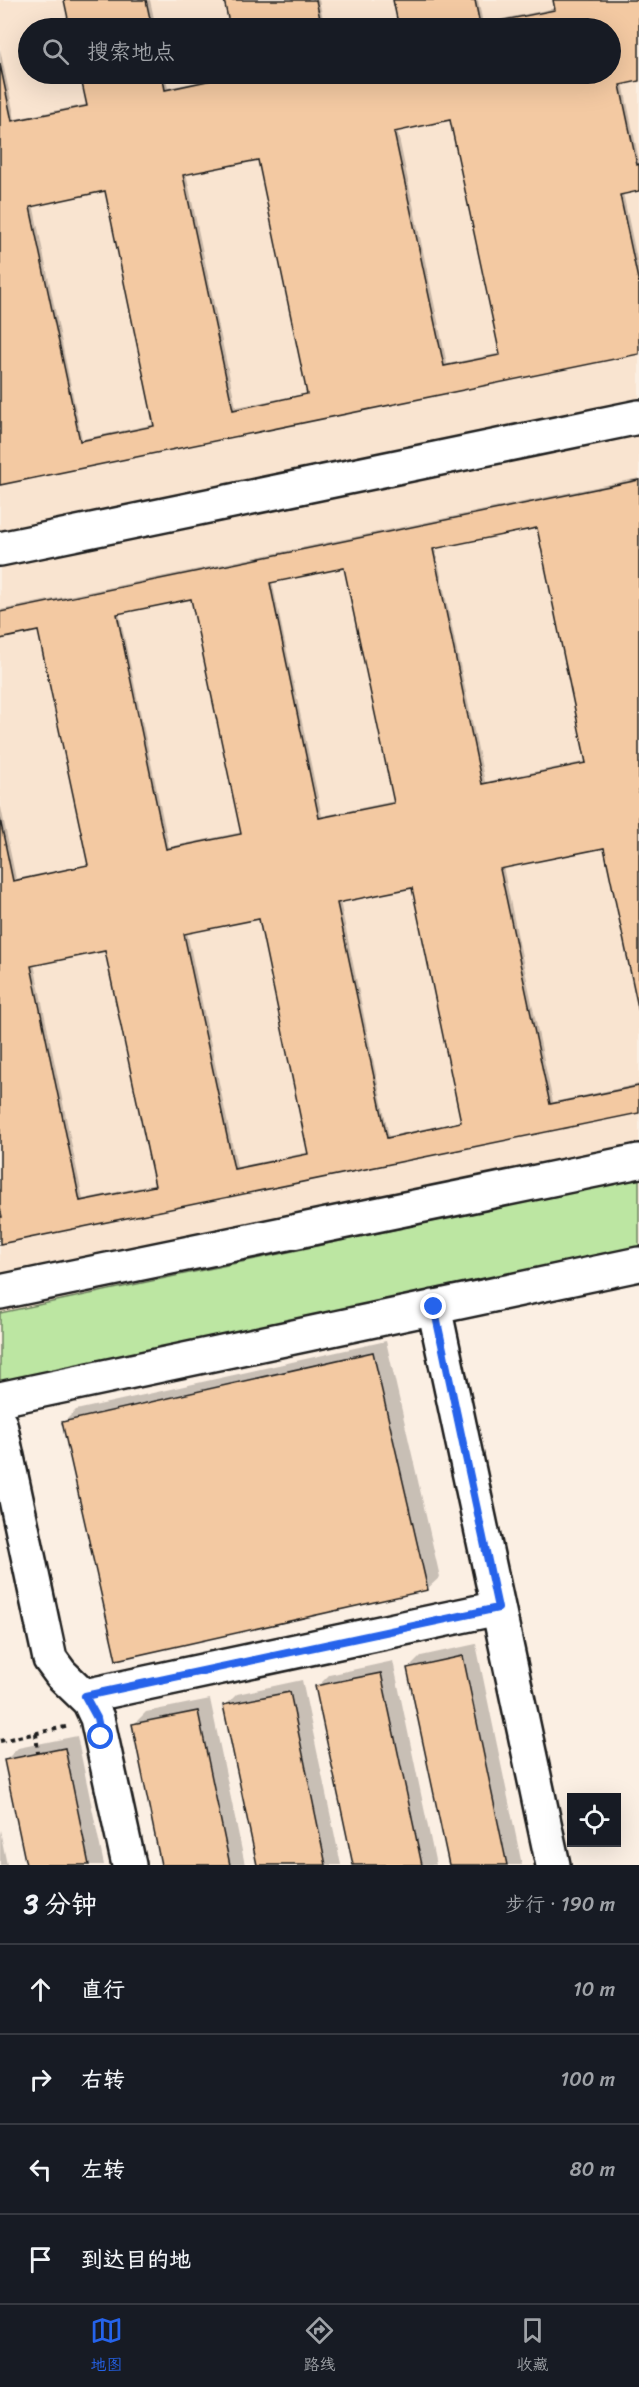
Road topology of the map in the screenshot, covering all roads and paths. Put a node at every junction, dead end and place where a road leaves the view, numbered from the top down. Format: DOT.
graph roads {
  1 [pos="639,417"];
  2 [pos="0,549"];
  3 [pos="639,1161"];
  4 [pos="639,1264"];
  5 [pos="0,1292"];
  6 [pos="434,1307"];
  7 [pos="0,1398"];
  8 [pos="0,1424"];
  9 [pos="498,1608"];
  10 [pos="91,1708"];
  11 [pos="36,1733"];
  12 [pos="0,1741"];
  13 [pos="38,1753"];
  14 [pos="129,1865"];
  15 [pos="553,1865"];
  1 -- 2 [label="lane"];
  3 -- 5 [label="lane"];
  4 -- 6 [label="lane"];
  6 -- 7 [label="lane"];
  6 -- 9 [label="lane"];
  8 -- 10 [label="lane"];
  9 -- 10 [label="lane"];
  9 -- 15 [label="lane"];
  10 -- 11 [label="path"];
  10 -- 14 [label="lane"];
  11 -- 12 [label="path"];
  11 -- 13 [label="path"];
}
